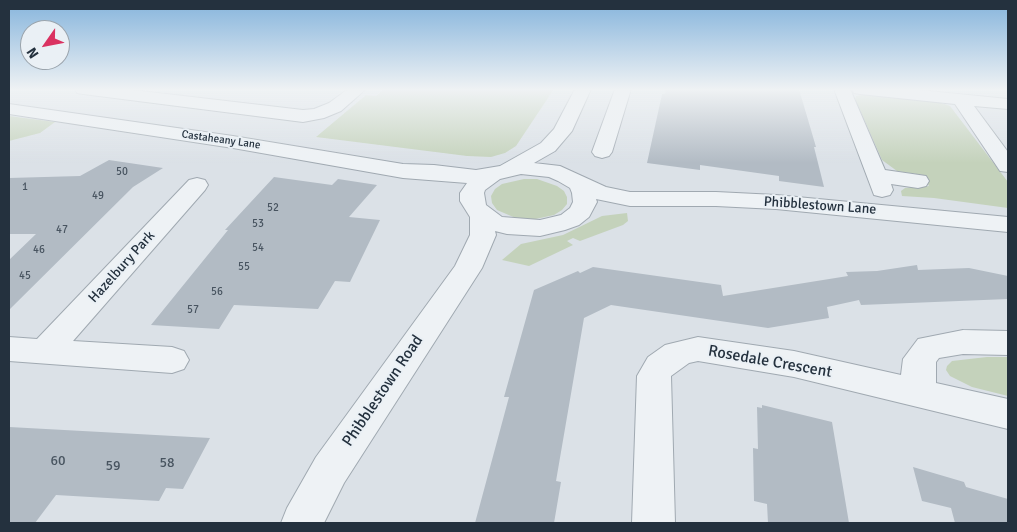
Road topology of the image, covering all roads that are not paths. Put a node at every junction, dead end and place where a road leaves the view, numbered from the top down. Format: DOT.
graph roads {
  1 [pos="41,114"];
  2 [pos="284,114"];
  3 [pos="318,114"];
  4 [pos="570,114"];
  5 [pos="615,114"];
  6 [pos="852,114"];
  7 [pos="971,114"];
  8 [pos="562,131"];
  9 [pos="602,152"];
  10 [pos="1008,166"];
  11 [pos="404,171"];
  12 [pos="500,172"];
  13 [pos="572,180"];
  14 [pos="918,181"];
  15 [pos="197,185"];
  16 [pos="630,199"];
  17 [pos="477,204"];
  18 [pos="570,220"];
  19 [pos="1008,225"];
  20 [pos="540,228"];
  21 [pos="470,263"];
  22 [pos="1008,343"];
  23 [pos="9,348"];
  24 [pos="46,350"];
  25 [pos="172,360"];
  26 [pos="920,393"];
  27 [pos="1008,414"];
  28 [pos="302,523"];
  29 [pos="652,523"];
  1 -- 11 [label="street, Castaheany Lane"];
  2 -- 3 [label="street"];
  4 -- 8 [label="street"];
  5 -- 9 [label="street"];
  6 -- 14 [label="street"];
  7 -- 10 [label="street"];
  8 -- 12 [label="street"];
  8 -- 13 [label="street"];
  11 -- 12 [label="street, Castaheany Lane"];
  11 -- 17 [label="street, Castaheany Lane"];
  12 -- 13 [label="street, Castaheany Lane"];
  12 -- 17 [label="street"];
  13 -- 16 [label="street, Phibblestown Lane"];
  13 -- 18 [label="street"];
  15 -- 24 [label="street, Hazelbury Park"];
  16 -- 18 [label="street, Phibblestown Lane"];
  16 -- 19 [label="street, Phibblestown Lane"];
  17 -- 20 [label="street, Castaheany Lane"];
  17 -- 21 [label="street, Phibblestown Road"];
  18 -- 20 [label="street, Phibblestown Lane"];
  20 -- 21 [label="street, Phibblestown Road"];
  21 -- 28 [label="street, Phibblestown Road"];
  22 -- 26 [label="street"];
  23 -- 24 [label="street"];
  24 -- 25 [label="street"];
  26 -- 27 [label="street, Rosedale Crescent"];
  26 -- 29 [label="street, Rosedale Crescent"];
}
